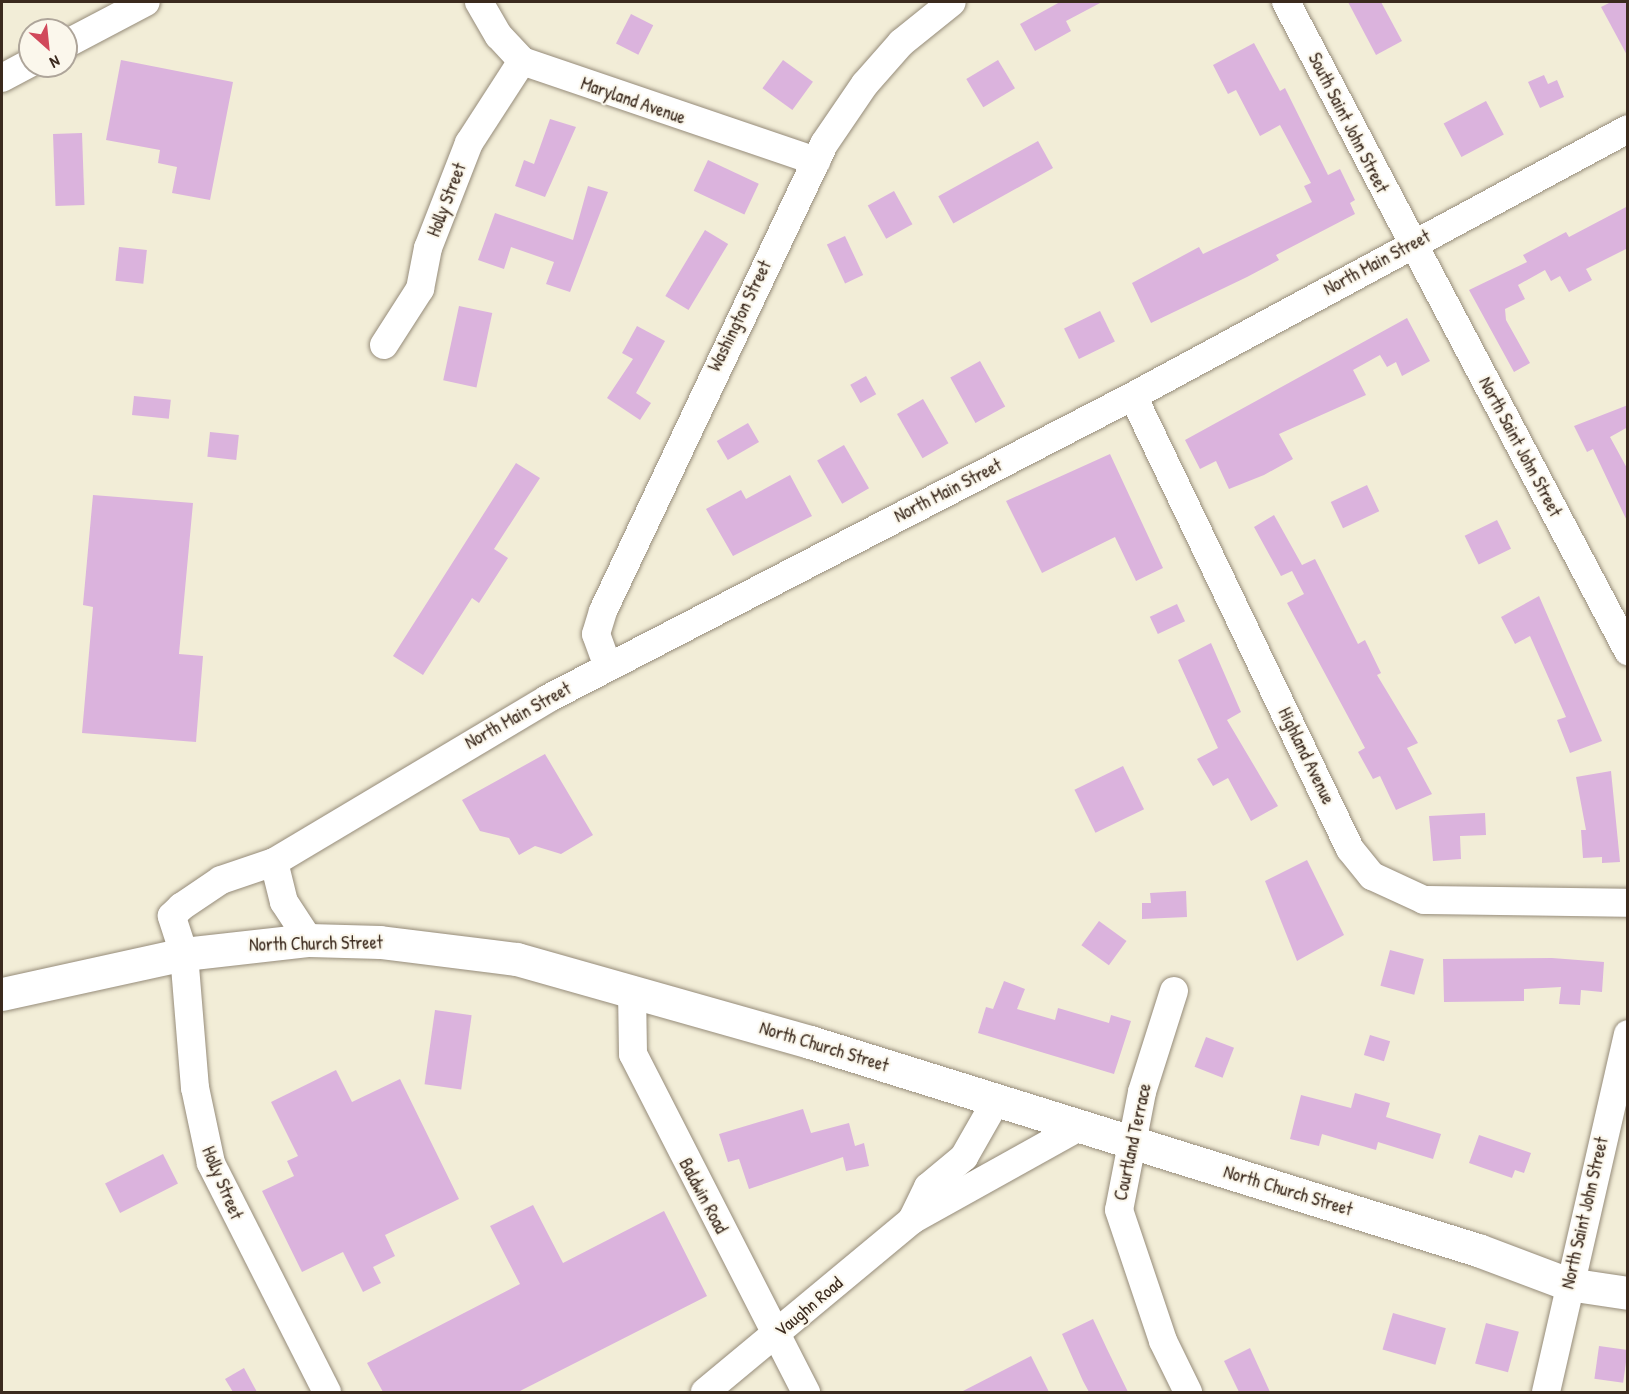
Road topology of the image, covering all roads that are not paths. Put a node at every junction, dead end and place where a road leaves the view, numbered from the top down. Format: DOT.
graph roads {
  1 [pos="146,2"];
  2 [pos="479,2"];
  3 [pos="952,2"];
  4 [pos="1286,2"];
  5 [pos="78,38"];
  6 [pos="522,61"];
  7 [pos="18,69"];
  8 [pos="2,78"];
  9 [pos="1628,129"];
  10 [pos="816,161"];
  11 [pos="1411,244"];
  12 [pos="384,345"];
  13 [pos="1133,396"];
  14 [pos="1621,619"];
  15 [pos="1628,651"];
  16 [pos="608,667"];
  17 [pos="274,862"];
  18 [pos="1628,903"];
  19 [pos="309,940"];
  20 [pos="184,954"];
  21 [pos="632,990"];
  22 [pos="1174,991"];
  23 [pos="2,994"];
  24 [pos="1628,1034"];
  25 [pos="996,1101"];
  26 [pos="1078,1127"];
  27 [pos="1132,1144"];
  28 [pos="912,1220"];
  29 [pos="1568,1284"];
  30 [pos="1628,1293"];
  31 [pos="775,1336"];
  32 [pos="327,1392"];
  33 [pos="705,1392"];
  34 [pos="806,1392"];
  35 [pos="1188,1392"];
  36 [pos="1546,1392"];
  1 -- 5 [label="street"];
  2 -- 6 [label="street, Maryland Avenue"];
  3 -- 10 [label="street, Washington Street"];
  4 -- 11 [label="street, South Saint John Street"];
  6 -- 10 [label="street, Maryland Avenue"];
  6 -- 12 [label="street, Holly Street"];
  7 -- 8 [label="street"];
  9 -- 11 [label="street, North Main Street"];
  10 -- 16 [label="street, Washington Street"];
  11 -- 13 [label="street, North Main Street"];
  11 -- 14 [label="street, North Saint John Street"];
  13 -- 16 [label="street, North Main Street"];
  13 -- 18 [label="street, Highland Avenue"];
  14 -- 15 [label="street, North Saint John Street"];
  16 -- 17 [label="street, North Main Street"];
  17 -- 19 [label="street"];
  17 -- 20 [label="street, North Main Street"];
  19 -- 20 [label="main road, North Church Street"];
  19 -- 21 [label="main road, North Church Street"];
  20 -- 23 [label="main road, North Church Street"];
  20 -- 32 [label="street, Holly Street"];
  21 -- 25 [label="main road, North Church Street"];
  21 -- 31 [label="street, Baldwin Road"];
  22 -- 27 [label="street, Courtland Terrace"];
  24 -- 29 [label="street, North Saint John Street"];
  25 -- 26 [label="main road, North Church Street"];
  25 -- 28 [label="street, Vaughn Road"];
  26 -- 27 [label="main road, North Church Street"];
  26 -- 28 [label="street, Vaughn Road"];
  27 -- 29 [label="main road, North Church Street"];
  27 -- 35 [label="street, Courtland Terrace"];
  28 -- 31 [label="street, Vaughn Road"];
  29 -- 30 [label="main road, North Church Street"];
  29 -- 36 [label="street, North Saint John Street"];
  31 -- 33 [label="street, Vaughn Road"];
  31 -- 34 [label="street, Baldwin Road"];
}
